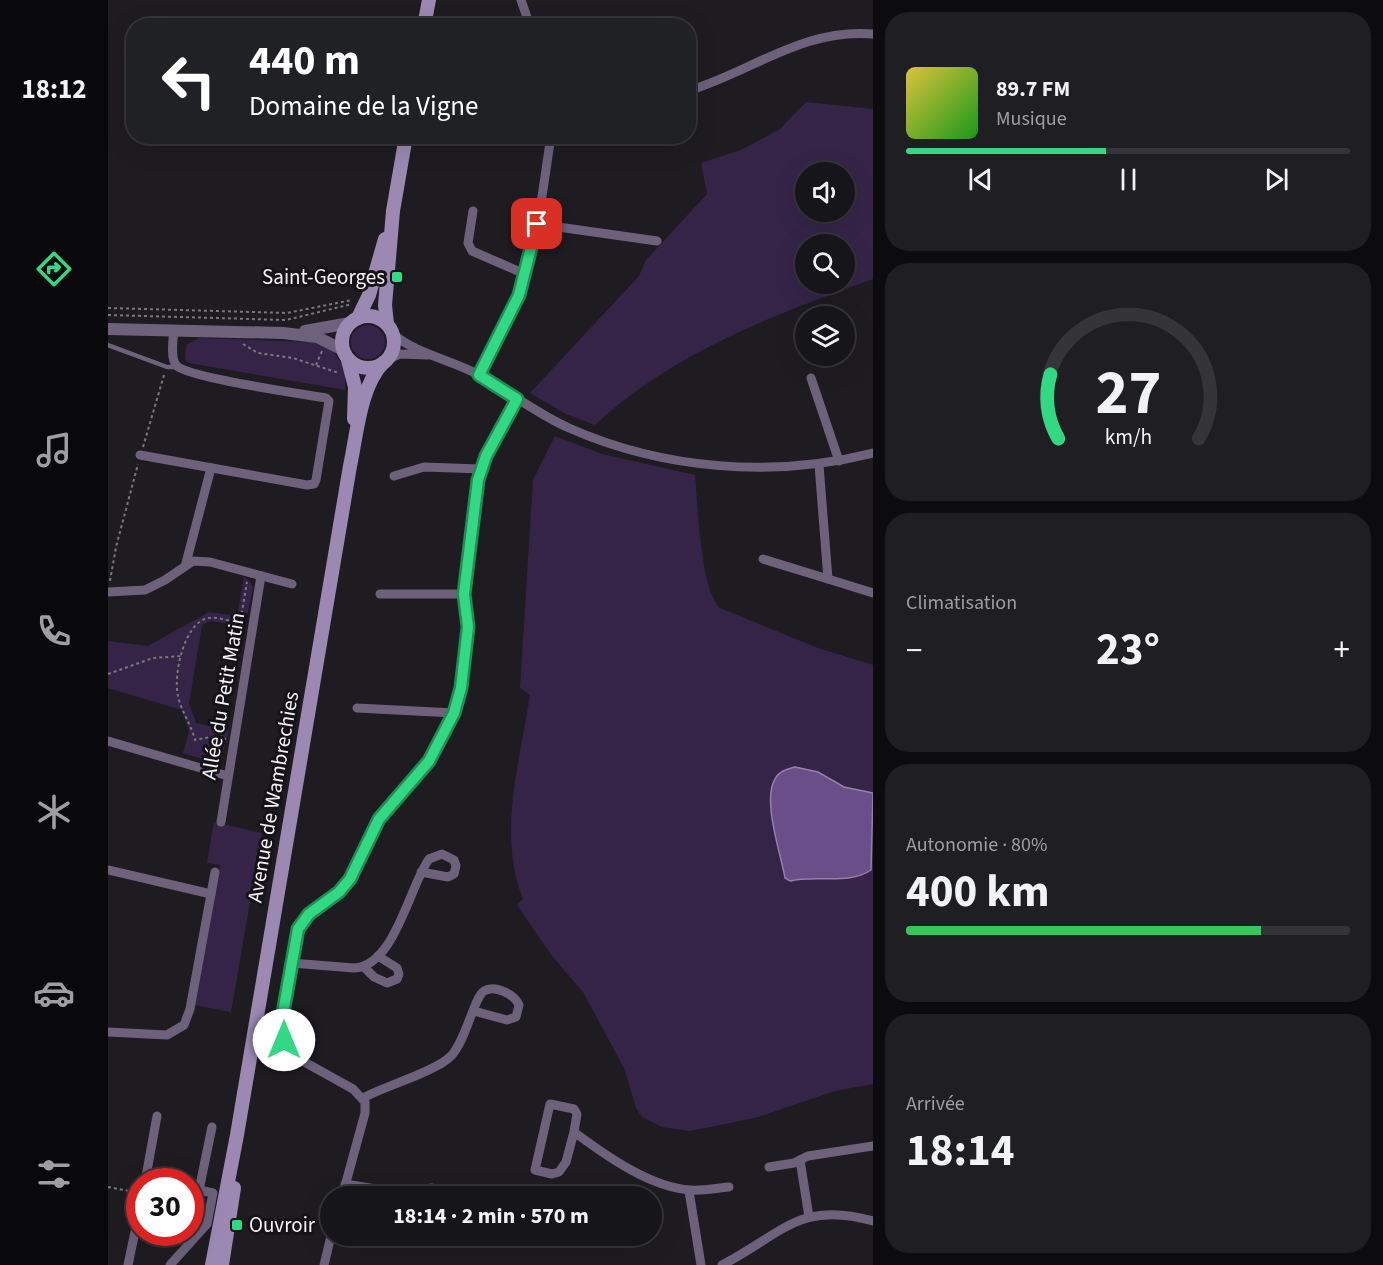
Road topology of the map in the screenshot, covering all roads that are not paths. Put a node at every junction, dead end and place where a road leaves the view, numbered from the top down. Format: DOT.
graph roads {
  1 [pos="429,0"];
  2 [pos="521,0"];
  3 [pos="426,18"];
  4 [pos="527,18"];
  5 [pos="873,34"];
  6 [pos="696,88"];
  7 [pos="405,144"];
  8 [pos="551,144"];
  9 [pos="393,211"];
  10 [pos="473,212"];
  11 [pos="537,224"];
  12 [pos="657,242"];
  13 [pos="525,274"];
  14 [pos="354,321"];
  15 [pos="108,329"];
  16 [pos="390,329"];
  17 [pos="174,330"];
  18 [pos="283,333"];
  19 [pos="108,345"];
  20 [pos="346,355"];
  21 [pos="437,356"];
  22 [pos="386,361"];
  23 [pos="178,367"];
  24 [pos="479,375"];
  25 [pos="811,378"];
  26 [pos="517,399"];
  27 [pos="873,453"];
  28 [pos="140,455"];
  29 [pos="839,461"];
  30 [pos="819,465"];
  31 [pos="350,466"];
  32 [pos="211,468"];
  33 [pos="481,469"];
  34 [pos="394,476"];
  35 [pos="764,559"];
  36 [pos="186,563"];
  37 [pos="261,576"];
  38 [pos="828,579"];
  39 [pos="292,584"];
  40 [pos="108,592"];
  41 [pos="873,593"];
  42 [pos="380,594"];
  43 [pos="464,594"];
  44 [pos="357,708"];
  45 [pos="454,713"];
  46 [pos="108,741"];
  47 [pos="228,776"];
  48 [pos="220,822"];
  49 [pos="108,870"];
  50 [pos="215,872"];
  51 [pos="421,872"];
  52 [pos="211,894"];
  53 [pos="378,956"];
  54 [pos="291,963"];
  55 [pos="364,967"];
  56 [pos="474,1011"];
  57 [pos="108,1032"];
  58 [pos="363,1098"];
  59 [pos="157,1116"];
  60 [pos="212,1127"];
  61 [pos="574,1132"];
  62 [pos="237,1135"];
  63 [pos="873,1146"];
  64 [pos="800,1160"];
  65 [pos="768,1167"];
  66 [pos="147,1168"];
  67 [pos="201,1168"];
  68 [pos="345,1184"];
  69 [pos="356,1186"];
  70 [pos="729,1187"];
  71 [pos="204,1191"];
  72 [pos="689,1191"];
  73 [pos="809,1217"];
  74 [pos="873,1221"];
  75 [pos="204,1227"];
  76 [pos="132,1246"];
  77 [pos="187,1246"];
  78 [pos="329,1246"];
  79 [pos="128,1265"];
  80 [pos="170,1265"];
  81 [pos="212,1265"];
  82 [pos="222,1265"];
  83 [pos="324,1265"];
  84 [pos="701,1265"];
  85 [pos="722,1265"];
  1 -- 3 [label="main road"];
  2 -- 4 [label="street"];
  5 -- 6 [label="street"];
  7 -- 9 [label="main road"];
  8 -- 11 [label="street"];
  9 -- 14 [label="main road"];
  9 -- 16 [label="main road"];
  10 -- 13 [label="street"];
  11 -- 12 [label="street"];
  11 -- 13 [label="street"];
  13 -- 24 [label="street"];
  14 -- 16 [label="main road"];
  14 -- 18 [label="street"];
  14 -- 20 [label="main road"];
  15 -- 17 [label="street"];
  16 -- 21 [label="street"];
  16 -- 22 [label="main road"];
  17 -- 18 [label="street"];
  17 -- 23 [label="street"];
  18 -- 20 [label="street"];
  19 -- 23 [label="lane"];
  20 -- 22 [label="main road"];
  20 -- 31 [label="main road, Avenue de Wambrechies"];
  21 -- 22 [label="street"];
  21 -- 24 [label="street"];
  22 -- 31 [label="main road, Avenue de Wambrechies"];
  23 -- 32 [label="street"];
  24 -- 26 [label="street"];
  25 -- 29 [label="street"];
  26 -- 30 [label="street"];
  26 -- 33 [label="street"];
  27 -- 29 [label="street"];
  28 -- 32 [label="street"];
  29 -- 30 [label="street"];
  30 -- 38 [label="street"];
  31 -- 62 [label="main road, Avenue de Wambrechies"];
  32 -- 36 [label="street"];
  33 -- 34 [label="street"];
  33 -- 43 [label="street"];
  35 -- 38 [label="street"];
  36 -- 37 [label="street"];
  36 -- 40 [label="street"];
  37 -- 39 [label="street"];
  37 -- 47 [label="street, Allée du Petit Matin"];
  38 -- 41 [label="street"];
  42 -- 43 [label="street"];
  43 -- 45 [label="street"];
  44 -- 45 [label="street"];
  45 -- 54 [label="street"];
  46 -- 47 [label="street"];
  47 -- 48 [label="street, Allée du Petit Matin"];
  49 -- 52 [label="street"];
  50 -- 52 [label="street"];
  51 -- 53 [label="street"];
  52 -- 57 [label="street"];
  53 -- 55 [label="street"];
  53 -- 55 [label="street"];
  54 -- 55 [label="street"];
  54 -- 58 [label="street"];
  56 -- 56 [label="street"];
  56 -- 58 [label="street"];
  58 -- 68 [label="street"];
  59 -- 66 [label="street"];
  60 -- 67 [label="street"];
  61 -- 61 [label="street"];
  61 -- 72 [label="street"];
  62 -- 81 [label="main road, Avenue de Wambrechies"];
  62 -- 82 [label="main road, Avenue de Wambrechies"];
  63 -- 64 [label="street"];
  64 -- 65 [label="street"];
  64 -- 73 [label="street"];
  68 -- 69 [label="street"];
  70 -- 72 [label="street"];
  71 -- 75 [label="street"];
  72 -- 84 [label="street"];
  73 -- 74 [label="street"];
  73 -- 85 [label="street"];
  76 -- 79 [label="street"];
  77 -- 80 [label="street"];
  78 -- 83 [label="street"];
}
